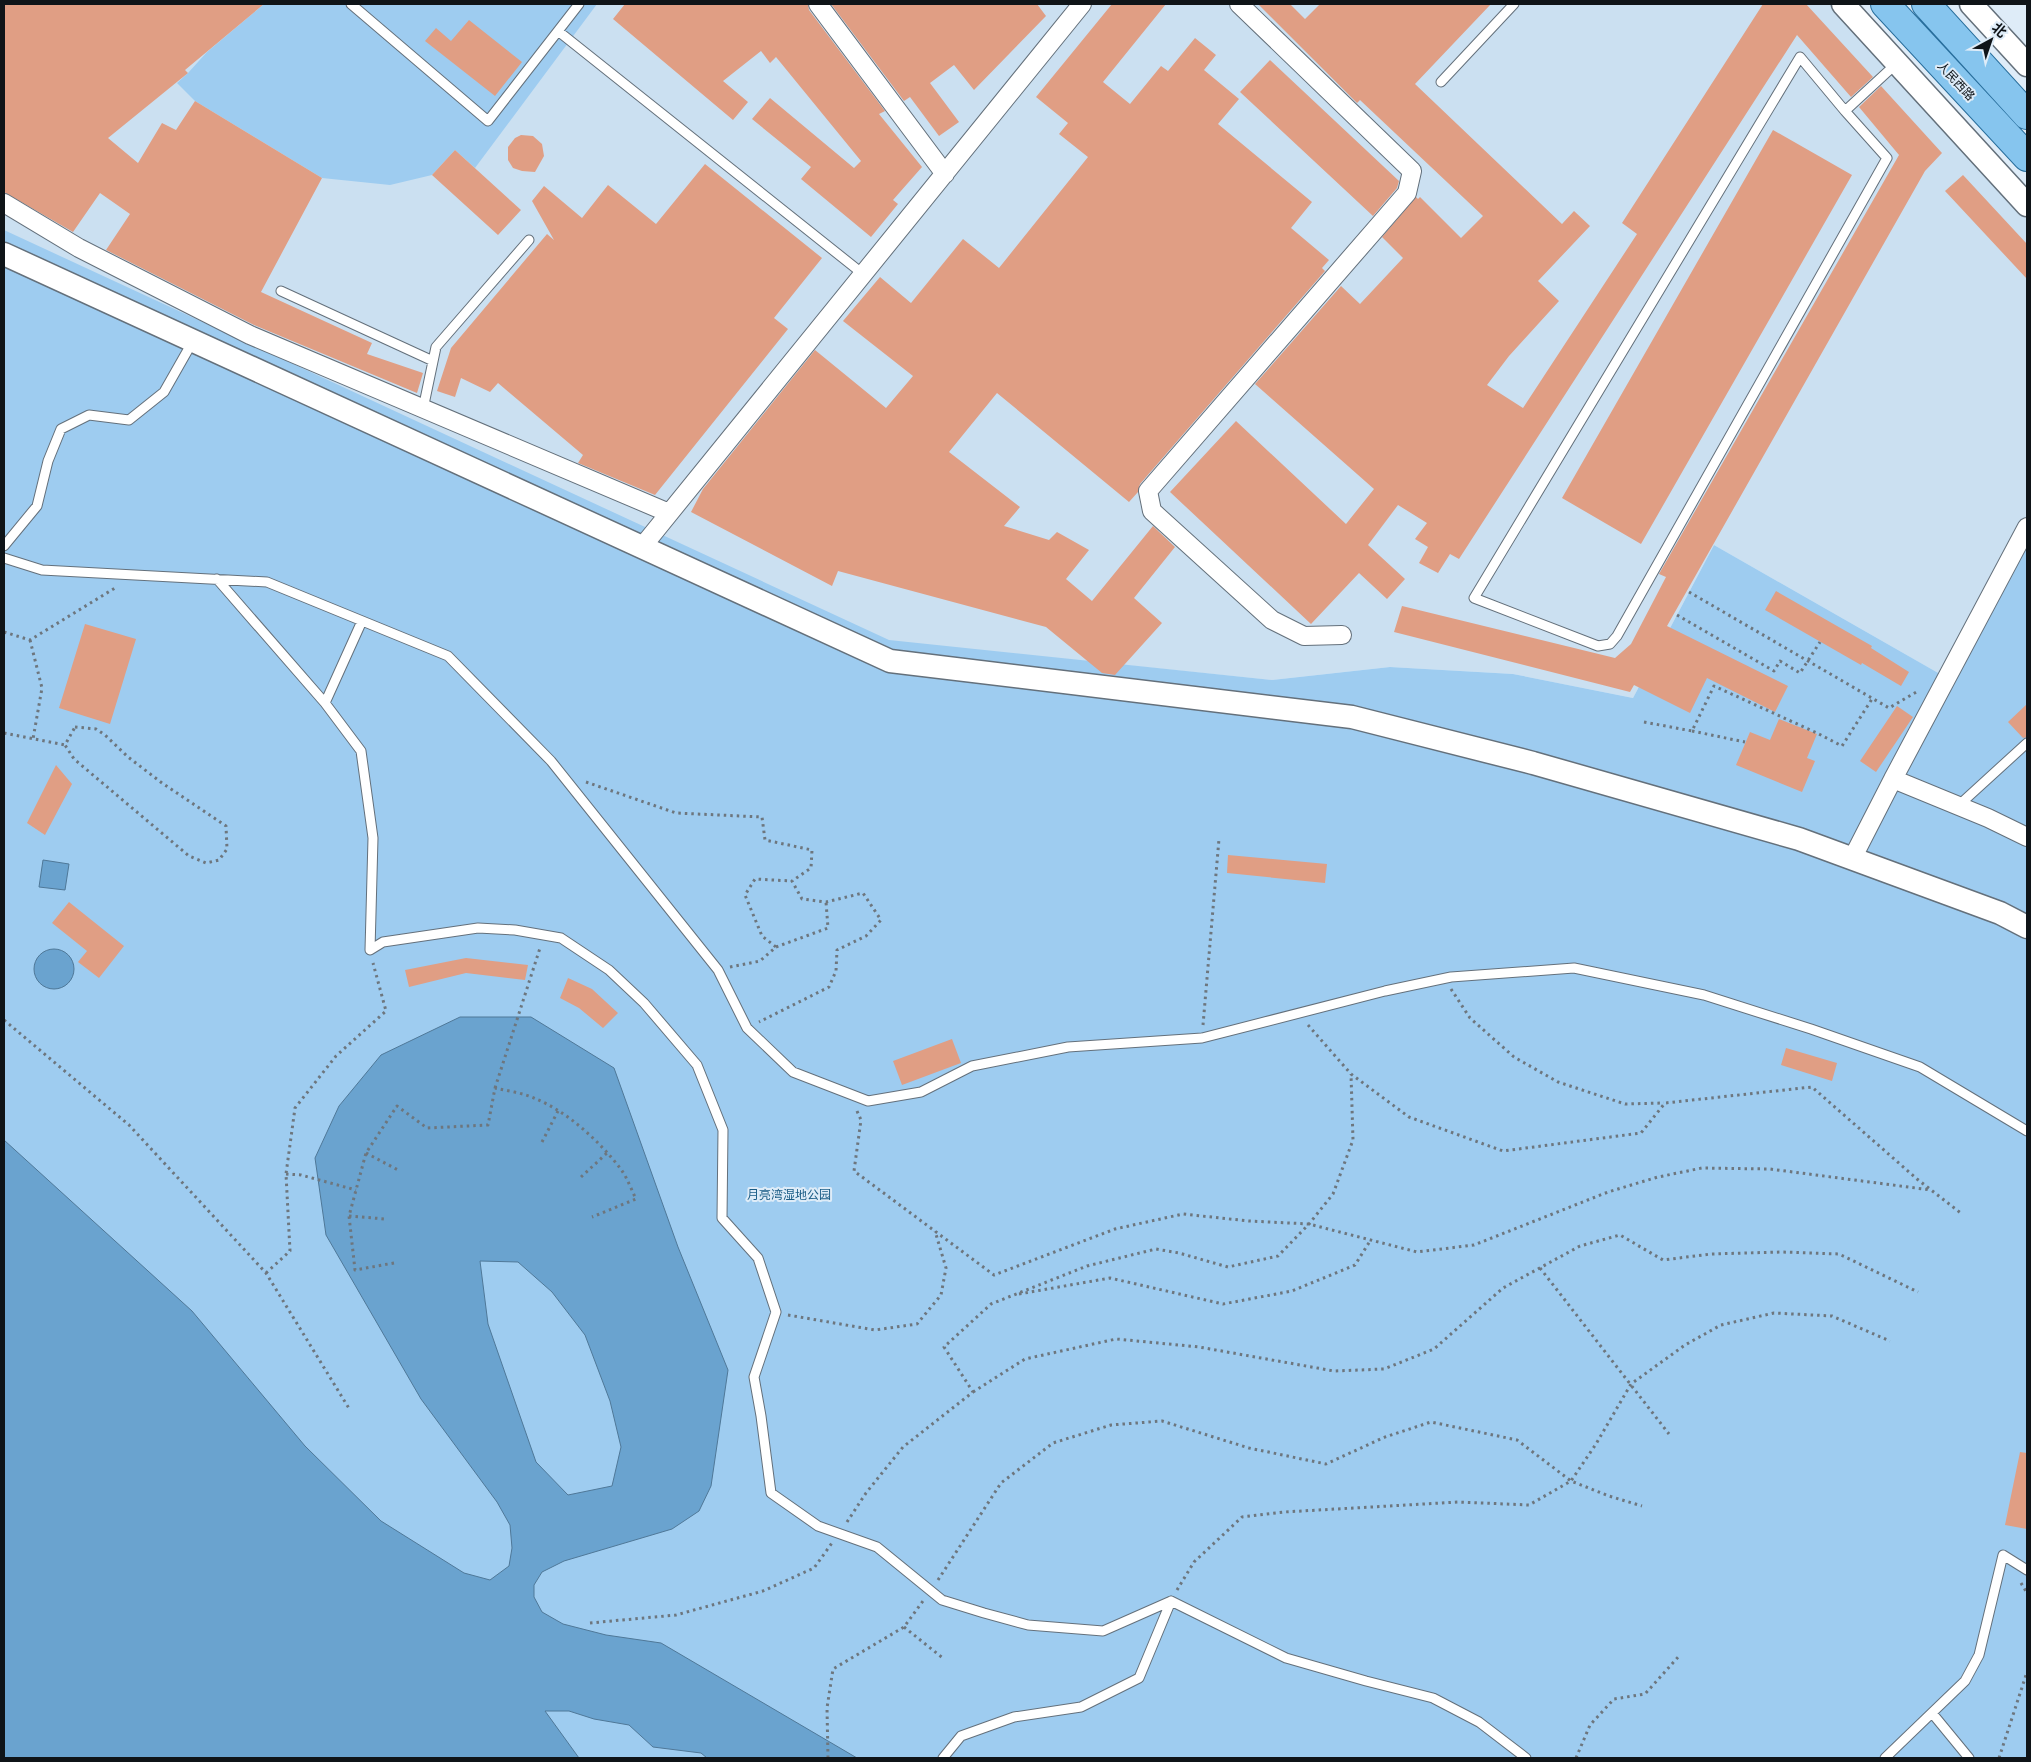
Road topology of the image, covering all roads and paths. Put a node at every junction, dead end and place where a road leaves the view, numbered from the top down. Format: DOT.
graph roads {
  1 [pos="351,4"];
  2 [pos="579,4"];
  3 [pos="818,4"];
  4 [pos="1082,4"];
  5 [pos="1239,4"];
  6 [pos="1514,4"];
  7 [pos="1843,4"];
  8 [pos="1885,4"];
  9 [pos="1926,4"];
  10 [pos="1971,4"];
  11 [pos="558,31"];
  12 [pos="1897,63"];
  13 [pos="2027,65"];
  14 [pos="1441,82"];
  15 [pos="1845,111"];
  16 [pos="2027,115"];
  17 [pos="2027,157"];
  18 [pos="945,174"];
  19 [pos="4,203"];
  20 [pos="2027,205"];
  21 [pos="529,240"];
  22 [pos="4,254"];
  23 [pos="863,274"];
  24 [pos="282,291"];
  25 [pos="193,341"];
  26 [pos="433,361"];
  27 [pos="423,409"];
  28 [pos="669,513"];
  29 [pos="2027,527"];
  30 [pos="4,546"];
  31 [pos="642,547"];
  32 [pos="4,558"];
  33 [pos="136,575"];
  34 [pos="217,579"];
  35 [pos="1689,592"];
  36 [pos="1677,615"];
  37 [pos="362,621"];
  38 [pos="4,632"];
  39 [pos="1342,634"];
  40 [pos="30,640"];
  41 [pos="1820,642"];
  42 [pos="1807,661"];
  43 [pos="1872,698"];
  44 [pos="1936,698"];
  45 [pos="325,703"];
  46 [pos="1644,722"];
  47 [pos="1692,731"];
  48 [pos="4,733"];
  49 [pos="33,738"];
  50 [pos="1745,742"];
  51 [pos="2027,743"];
  52 [pos="66,745"];
  53 [pos="559,773"];
  54 [pos="1893,779"];
  55 [pos="1958,806"];
  56 [pos="2027,837"];
  57 [pos="1219,839"];
  58 [pos="1852,859"];
  59 [pos="792,882"];
  60 [pos="826,902"];
  61 [pos="2027,926"];
  62 [pos="544,935"];
  63 [pos="776,948"];
  64 [pos="370,950"];
  65 [pos="718,970"];
  66 [pos="1444,978"];
  67 [pos="1298,1013"];
  68 [pos="4,1020"];
  69 [pos="748,1028"];
  70 [pos="1202,1038"];
  71 [pos="1352,1074"];
  72 [pos="495,1088"];
  73 [pos="851,1094"];
  74 [pos="1665,1103"];
  75 [pos="558,1111"];
  76 [pos="2027,1131"];
  77 [pos="542,1142"];
  78 [pos="366,1153"];
  79 [pos="607,1153"];
  80 [pos="398,1170"];
  81 [pos="286,1174"];
  82 [pos="582,1177"];
  83 [pos="356,1190"];
  84 [pos="1931,1190"];
  85 [pos="1962,1214"];
  86 [pos="349,1216"];
  87 [pos="592,1217"];
  88 [pos="385,1219"];
  89 [pos="1309,1224"];
  90 [pos="934,1231"];
  91 [pos="1370,1241"];
  92 [pos="394,1263"];
  93 [pos="1540,1268"];
  94 [pos="266,1274"];
  95 [pos="1918,1292"];
  96 [pos="1011,1296"];
  97 [pos="776,1312"];
  98 [pos="1890,1341"];
  99 [pos="1631,1384"];
  100 [pos="973,1392"];
  101 [pos="350,1410"];
  102 [pos="1669,1434"];
  103 [pos="1571,1481"];
  104 [pos="1642,1506"];
  105 [pos="839,1534"];
  106 [pos="2027,1570"];
  107 [pos="930,1590"];
  108 [pos="1171,1601"];
  109 [pos="590,1624"];
  110 [pos="904,1627"];
  111 [pos="1680,1654"];
  112 [pos="944,1658"];
  113 [pos="2027,1672"];
  114 [pos="1932,1713"];
  115 [pos="828,1758"];
  116 [pos="943,1758"];
  117 [pos="1526,1758"];
  118 [pos="1576,1758"];
  119 [pos="1885,1758"];
  120 [pos="1969,1758"];
  121 [pos="1999,1758"];
  1 -- 11 [label="lane"];
  2 -- 11 [label="lane"];
  3 -- 18 [label="street"];
  4 -- 18 [label="street"];
  5 -- 39 [label="street"];
  6 -- 14 [label="lane"];
  7 -- 12 [label="street"];
  8 -- 17 [label="main road, 人民西路"];
  9 -- 16 [label="main road"];
  10 -- 13 [label="street"];
  11 -- 23 [label="lane"];
  12 -- 15 [label="lane"];
  12 -- 20 [label="street"];
  15 -- 15 [label="lane"];
  18 -- 23 [label="street"];
  19 -- 27 [label="street"];
  21 -- 26 [label="lane"];
  22 -- 25 [label="street"];
  23 -- 28 [label="street"];
  24 -- 26 [label="lane"];
  25 -- 30 [label="lane"];
  25 -- 31 [label="street"];
  26 -- 27 [label="lane"];
  27 -- 28 [label="street"];
  28 -- 31 [label="street"];
  29 -- 44 [label="street"];
  31 -- 58 [label="street"];
  32 -- 33 [label="lane"];
  33 -- 34 [label="lane"];
  33 -- 40 [label="path"];
  34 -- 37 [label="lane"];
  34 -- 45 [label="lane"];
  35 -- 42 [label="path"];
  36 -- 42 [label="path"];
  37 -- 45 [label="lane"];
  37 -- 53 [label="lane"];
  38 -- 40 [label="path"];
  40 -- 49 [label="path"];
  41 -- 42 [label="path"];
  42 -- 43 [label="path"];
  43 -- 44 [label="path"];
  43 -- 47 [label="path"];
  44 -- 54 [label="street"];
  45 -- 64 [label="lane"];
  46 -- 47 [label="path"];
  47 -- 50 [label="path"];
  48 -- 49 [label="path"];
  49 -- 52 [label="path"];
  51 -- 55 [label="lane"];
  52 -- 52 [label="path"];
  53 -- 59 [label="path"];
  53 -- 65 [label="lane"];
  54 -- 55 [label="street"];
  54 -- 58 [label="street"];
  55 -- 56 [label="street"];
  57 -- 70 [label="path"];
  58 -- 61 [label="street"];
  59 -- 60 [label="path"];
  59 -- 63 [label="path"];
  60 -- 63 [label="path"];
  60 -- 69 [label="path"];
  62 -- 64 [label="lane"];
  62 -- 72 [label="path"];
  62 -- 97 [label="lane"];
  63 -- 65 [label="path"];
  64 -- 81 [label="path"];
  65 -- 69 [label="lane"];
  66 -- 67 [label="lane"];
  66 -- 74 [label="path"];
  66 -- 76 [label="lane"];
  67 -- 70 [label="lane"];
  67 -- 71 [label="path"];
  68 -- 94 [label="path"];
  69 -- 73 [label="lane"];
  70 -- 73 [label="lane"];
  71 -- 74 [label="path"];
  71 -- 89 [label="path"];
  72 -- 75 [label="path"];
  72 -- 78 [label="path"];
  73 -- 90 [label="path"];
  74 -- 84 [label="path"];
  75 -- 77 [label="path"];
  75 -- 79 [label="path"];
  78 -- 80 [label="path"];
  78 -- 83 [label="path"];
  79 -- 82 [label="path"];
  79 -- 87 [label="path"];
  81 -- 83 [label="path"];
  81 -- 94 [label="path"];
  83 -- 86 [label="path"];
  84 -- 85 [label="path"];
  84 -- 91 [label="path"];
  86 -- 88 [label="path"];
  86 -- 92 [label="path"];
  89 -- 90 [label="path"];
  89 -- 91 [label="path"];
  89 -- 96 [label="path"];
  90 -- 97 [label="path"];
  91 -- 96 [label="path"];
  93 -- 95 [label="path"];
  93 -- 99 [label="path"];
  93 -- 100 [label="path"];
  94 -- 101 [label="path"];
  96 -- 100 [label="path"];
  97 -- 105 [label="lane"];
  98 -- 99 [label="path"];
  99 -- 102 [label="path"];
  99 -- 103 [label="path"];
  100 -- 105 [label="path"];
  103 -- 104 [label="path"];
  103 -- 107 [label="path"];
  103 -- 108 [label="path"];
  105 -- 107 [label="lane"];
  105 -- 109 [label="path"];
  106 -- 114 [label="lane"];
  107 -- 108 [label="lane"];
  107 -- 110 [label="path"];
  108 -- 116 [label="lane"];
  108 -- 117 [label="lane"];
  110 -- 112 [label="path"];
  110 -- 115 [label="path"];
  111 -- 118 [label="path"];
  113 -- 121 [label="path"];
  114 -- 119 [label="lane"];
  114 -- 120 [label="lane"];
}
